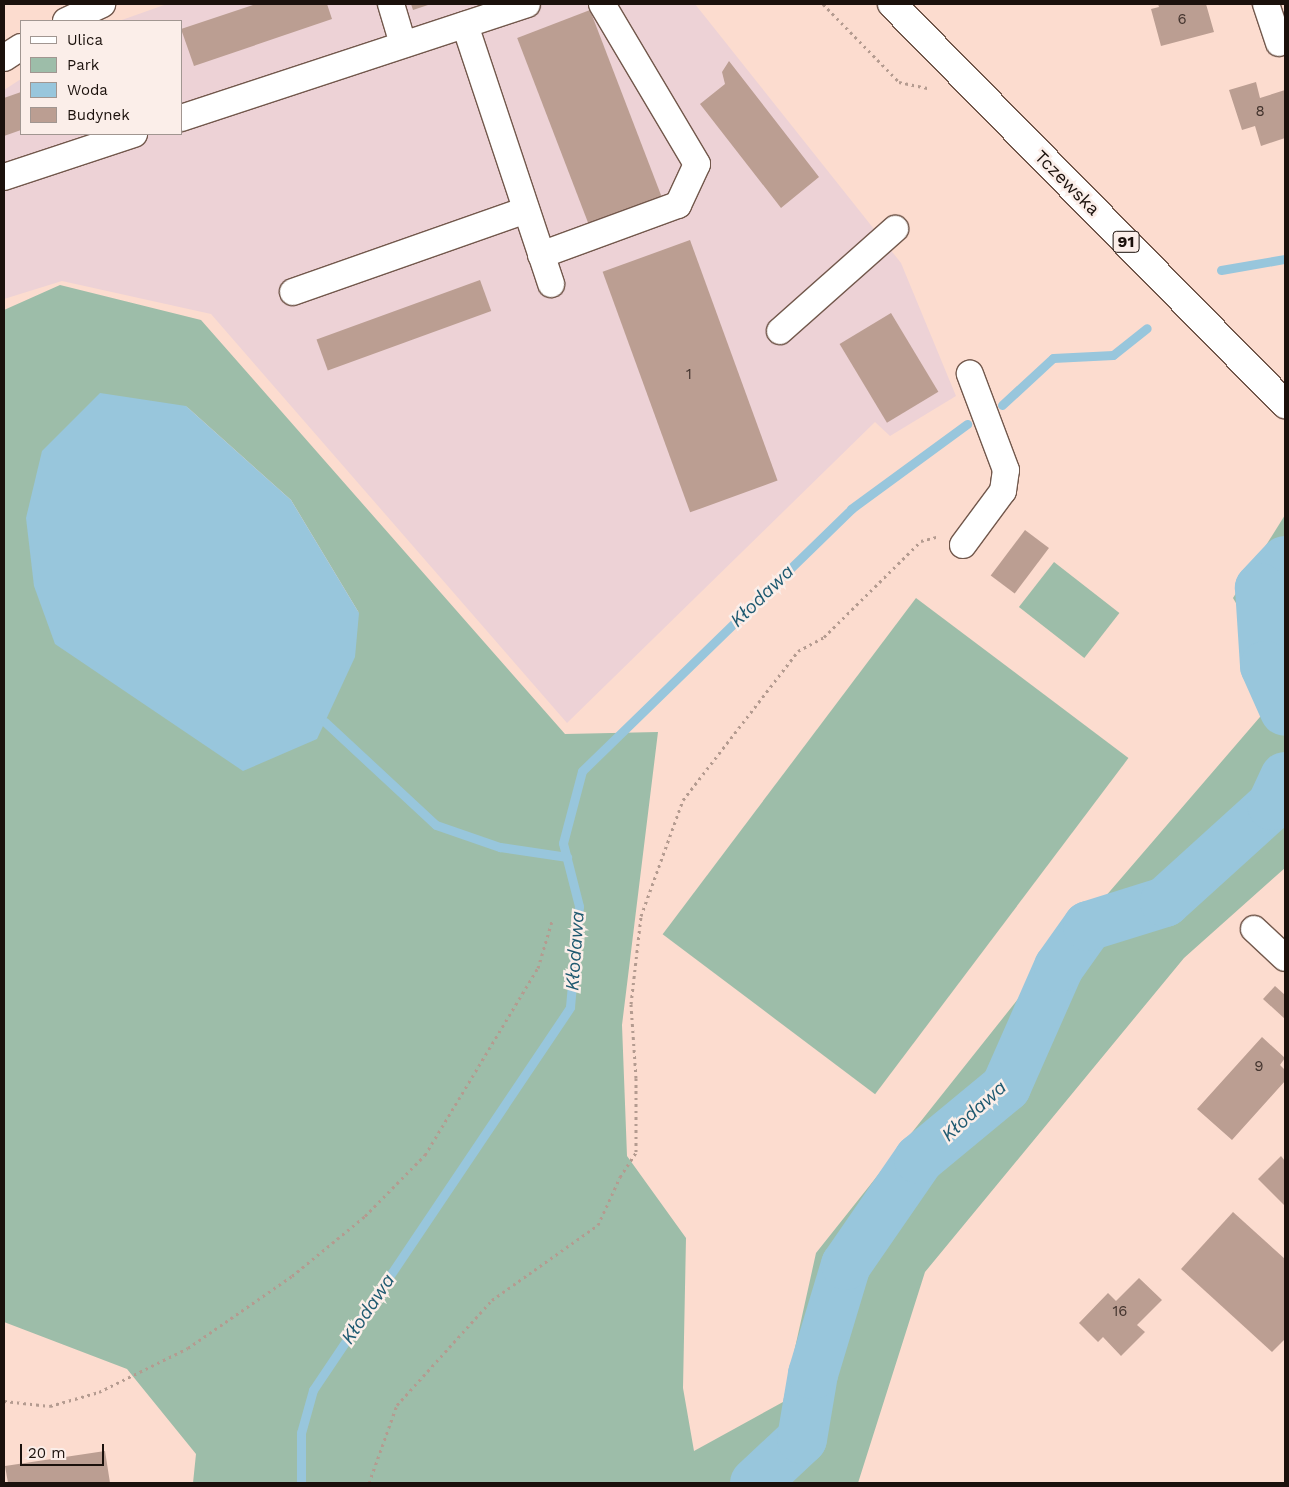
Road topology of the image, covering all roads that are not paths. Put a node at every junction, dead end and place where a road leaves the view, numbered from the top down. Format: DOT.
graph roads {
  1 [pos="102,4"];
  2 [pos="391,4"];
  3 [pos="527,4"];
  4 [pos="602,4"];
  5 [pos="892,4"];
  6 [pos="1266,4"];
  7 [pos="68,20"];
  8 [pos="464,25"];
  9 [pos="1279,43"];
  10 [pos="403,44"];
  11 [pos="20,48"];
  12 [pos="4,58"];
  13 [pos="182,118"];
  14 [pos="131,135"];
  15 [pos="4,177"];
  16 [pos="526,210"];
  17 [pos="895,229"];
  18 [pos="541,255"];
  19 [pos="551,284"];
  20 [pos="293,292"];
  21 [pos="780,331"];
  22 [pos="970,374"];
  23 [pos="1285,404"];
  24 [pos="963,545"];
  25 [pos="1254,929"];
  26 [pos="1285,958"];
  1 -- 7 [label="street"];
  2 -- 10 [label="street"];
  3 -- 8 [label="street"];
  4 -- 18 [label="street"];
  5 -- 23 [label="main road, Tczewska / 91"];
  6 -- 9 [label="street"];
  8 -- 10 [label="street"];
  8 -- 16 [label="street"];
  10 -- 13 [label="street"];
  11 -- 12 [label="street"];
  14 -- 15 [label="street"];
  16 -- 18 [label="street"];
  16 -- 20 [label="street"];
  17 -- 21 [label="street"];
  18 -- 19 [label="street"];
  22 -- 24 [label="street"];
  25 -- 26 [label="street"];
}
